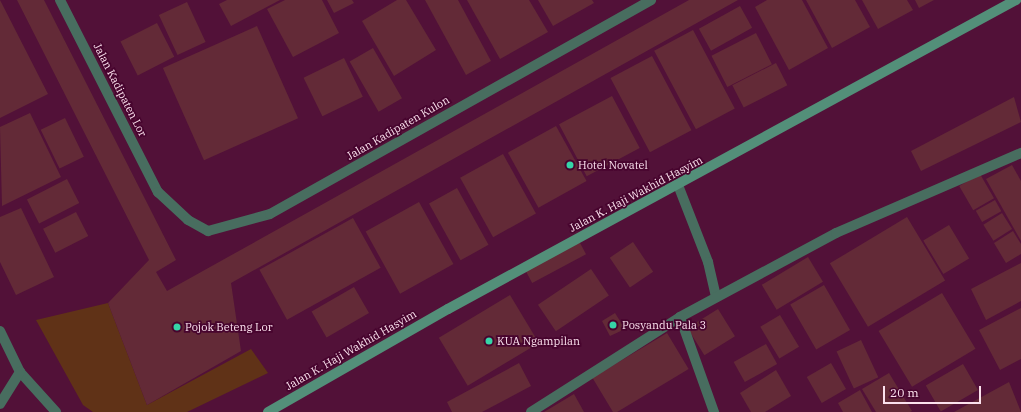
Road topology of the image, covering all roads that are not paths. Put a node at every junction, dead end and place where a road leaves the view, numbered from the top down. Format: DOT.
graph roads {
  1 [pos="60,0"];
  2 [pos="651,0"];
  3 [pos="1016,0"];
  4 [pos="1021,153"];
  5 [pos="678,186"];
  6 [pos="158,192"];
  7 [pos="716,297"];
  8 [pos="680,317"];
  9 [pos="0,331"];
  10 [pos="20,372"];
  11 [pos="0,404"];
  12 [pos="56,412"];
  13 [pos="268,412"];
  14 [pos="531,412"];
  15 [pos="714,412"];
  1 -- 6 [label="street, Jalan Kadipaten Lor"];
  2 -- 6 [label="street, Jalan Kadipaten Kulon"];
  3 -- 5 [label="main road, Jalan K. Haji Wakhid Hasyim"];
  4 -- 7 [label="street"];
  5 -- 7 [label="street"];
  5 -- 13 [label="main road, Jalan K. Haji Wakhid Hasyim"];
  7 -- 8 [label="street"];
  8 -- 14 [label="street"];
  8 -- 15 [label="street"];
  9 -- 10 [label="street"];
  10 -- 11 [label="street"];
  10 -- 12 [label="street"];
}
